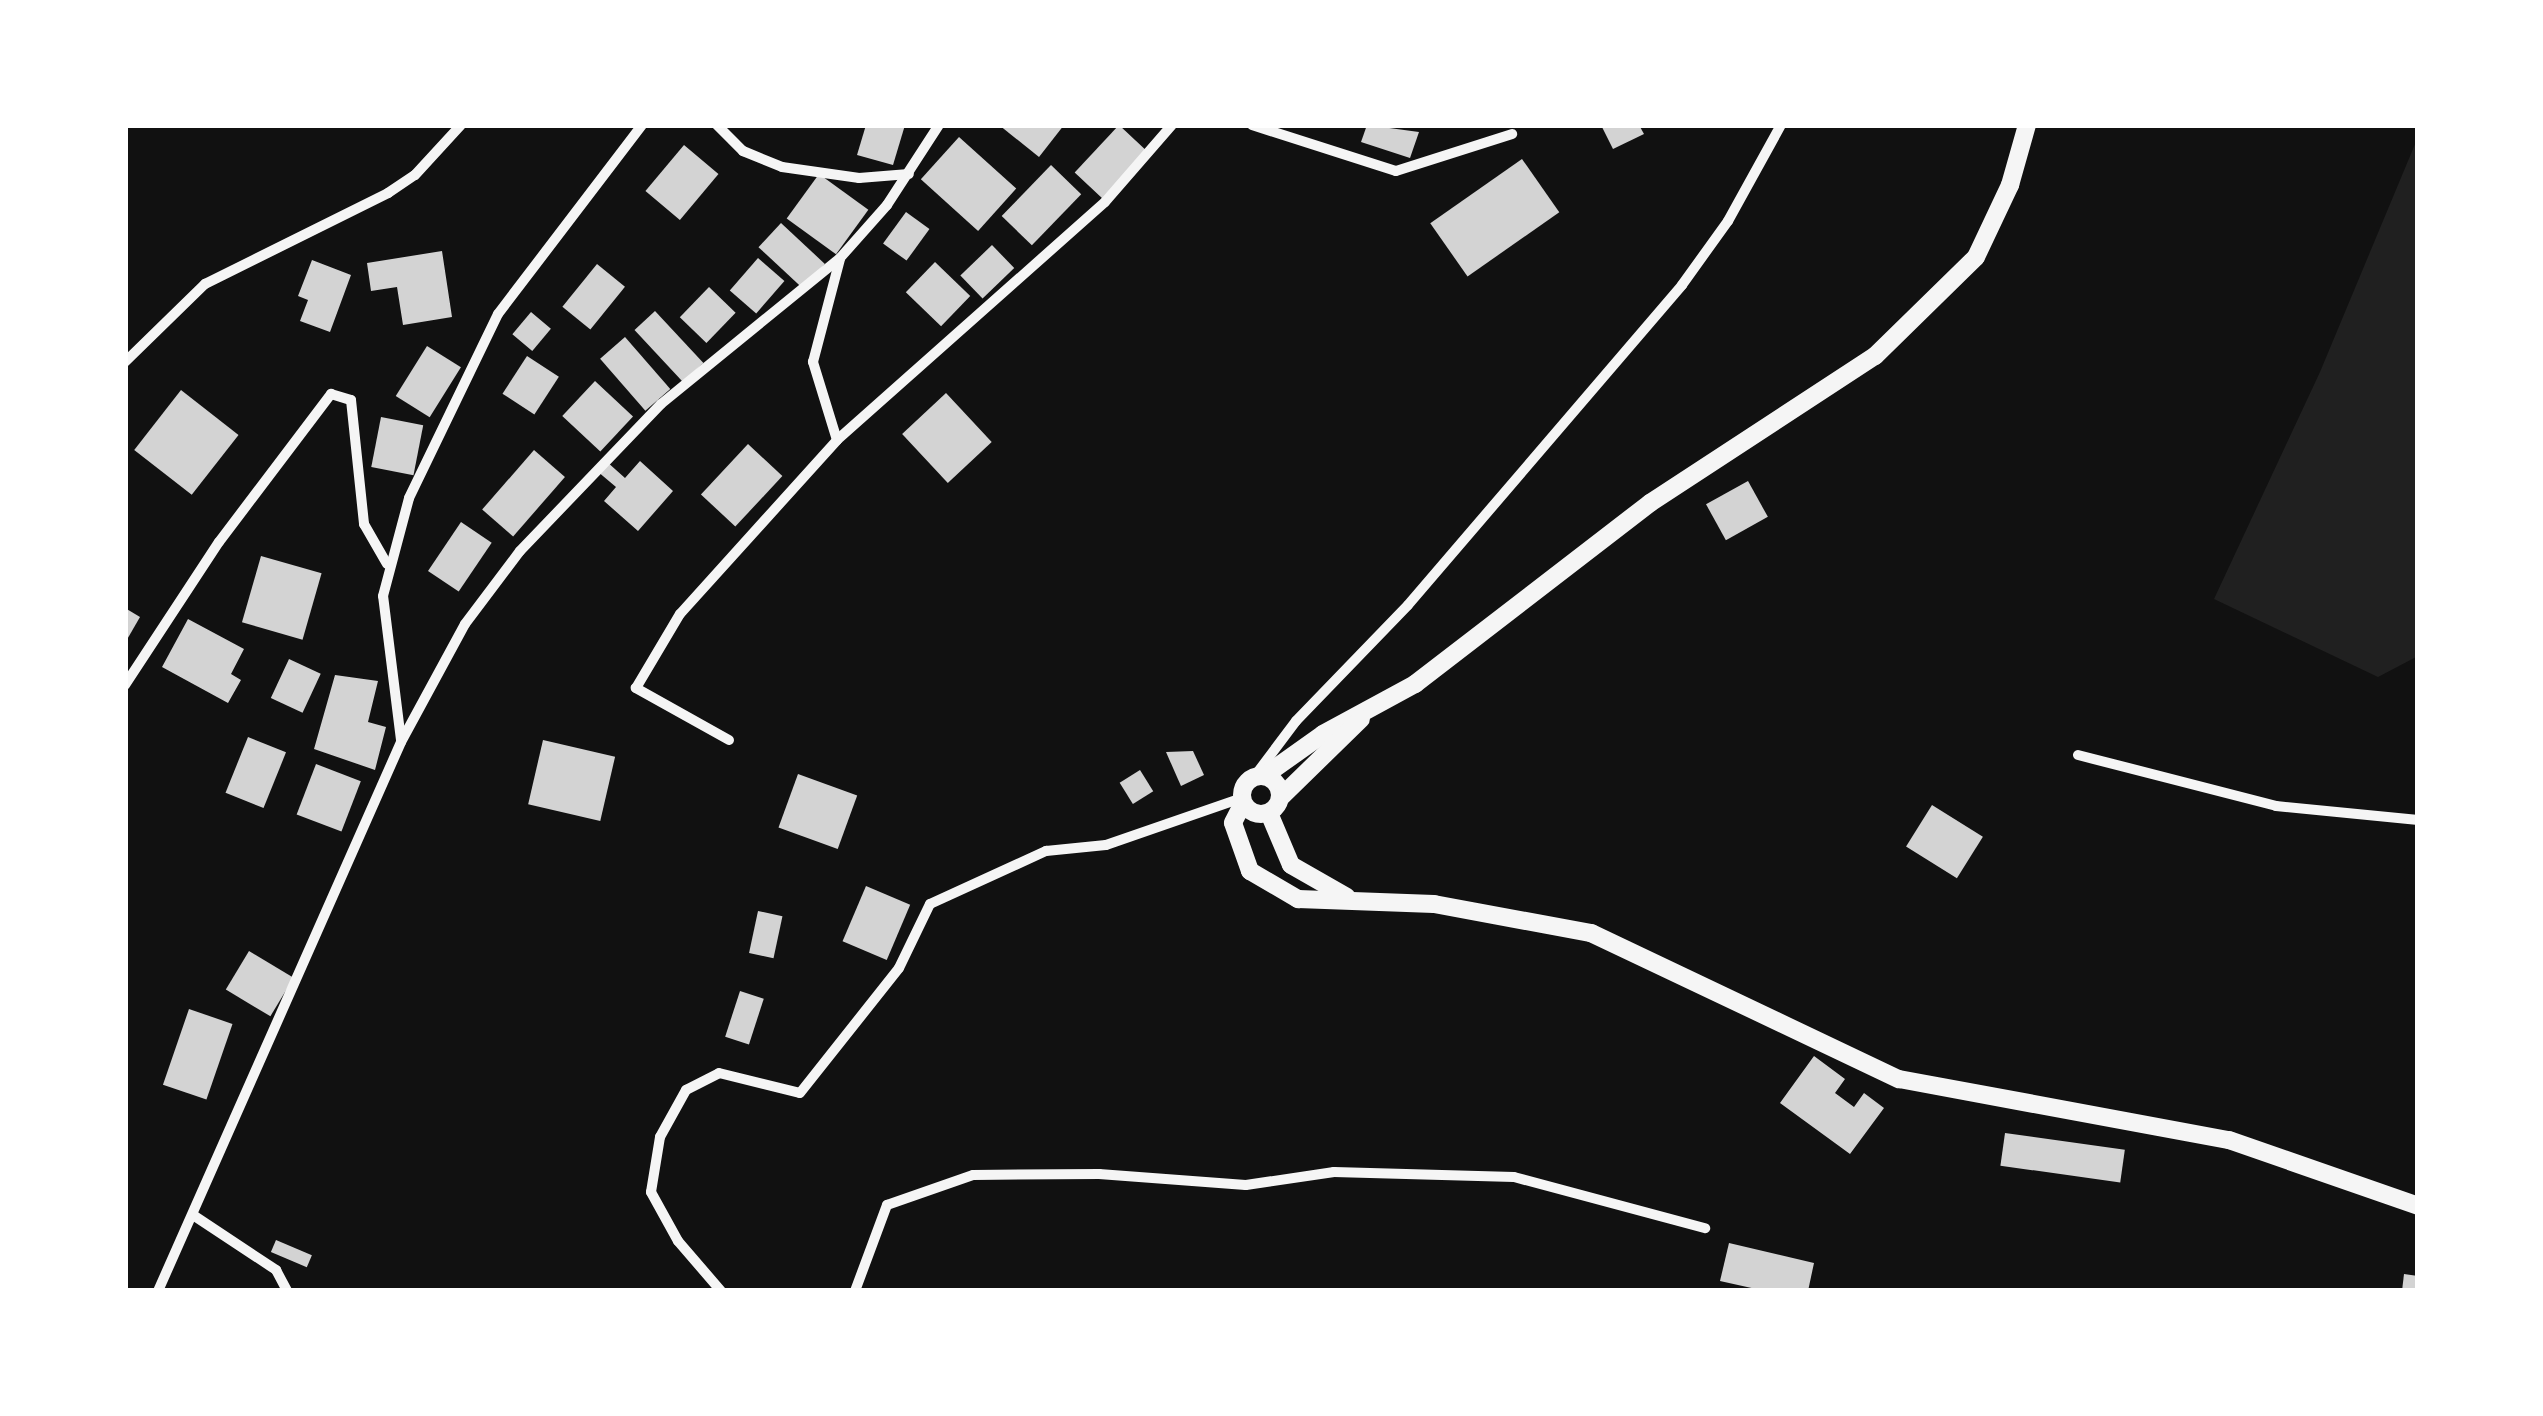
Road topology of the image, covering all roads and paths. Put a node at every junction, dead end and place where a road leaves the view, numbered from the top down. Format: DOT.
graph roads {
  1 [pos="462,125"];
  2 [pos="642,125"];
  3 [pos="718,125"];
  4 [pos="939,125"];
  5 [pos="1172,125"];
  6 [pos="1252,125"];
  7 [pos="1781,125"];
  8 [pos="2028,125"];
  9 [pos="1512,134"];
  10 [pos="909,174"];
  11 [pos="840,258"];
  12 [pos="125,362"];
  13 [pos="837,440"];
  14 [pos="387,564"];
  15 [pos="125,685"];
  16 [pos="1362,719"];
  17 [pos="729,740"];
  18 [pos="401,742"];
  19 [pos="2078,755"];
  20 [pos="1259,777"];
  21 [pos="1242,800"];
  22 [pos="1274,806"];
  23 [pos="2418,820"];
  24 [pos="1352,899"];
  25 [pos="2418,1206"];
  26 [pos="192,1215"];
  27 [pos="1704,1228"];
  28 [pos="158,1291"];
  29 [pos="287,1291"];
  30 [pos="721,1291"];
  31 [pos="855,1291"];
  1 -- 12 [label="street"];
  2 -- 14 [label="street"];
  3 -- 10 [label="street"];
  4 -- 10 [label="street"];
  5 -- 13 [label="street"];
  6 -- 9 [label="street"];
  7 -- 20 [label="street"];
  8 -- 16 [label="main road"];
  10 -- 11 [label="street"];
  11 -- 13 [label="street"];
  11 -- 18 [label="street"];
  13 -- 17 [label="street"];
  14 -- 15 [label="street"];
  14 -- 18 [label="street"];
  16 -- 20 [label="main road"];
  16 -- 22 [label="main road"];
  18 -- 26 [label="street"];
  19 -- 23 [label="street"];
  20 -- 21 [label="main road"];
  20 -- 22 [label="main road"];
  21 -- 22 [label="main road"];
  21 -- 24 [label="main road"];
  21 -- 30 [label="street"];
  22 -- 24 [label="main road"];
  24 -- 25 [label="main road"];
  26 -- 28 [label="street"];
  26 -- 29 [label="street"];
  27 -- 31 [label="street"];
}
